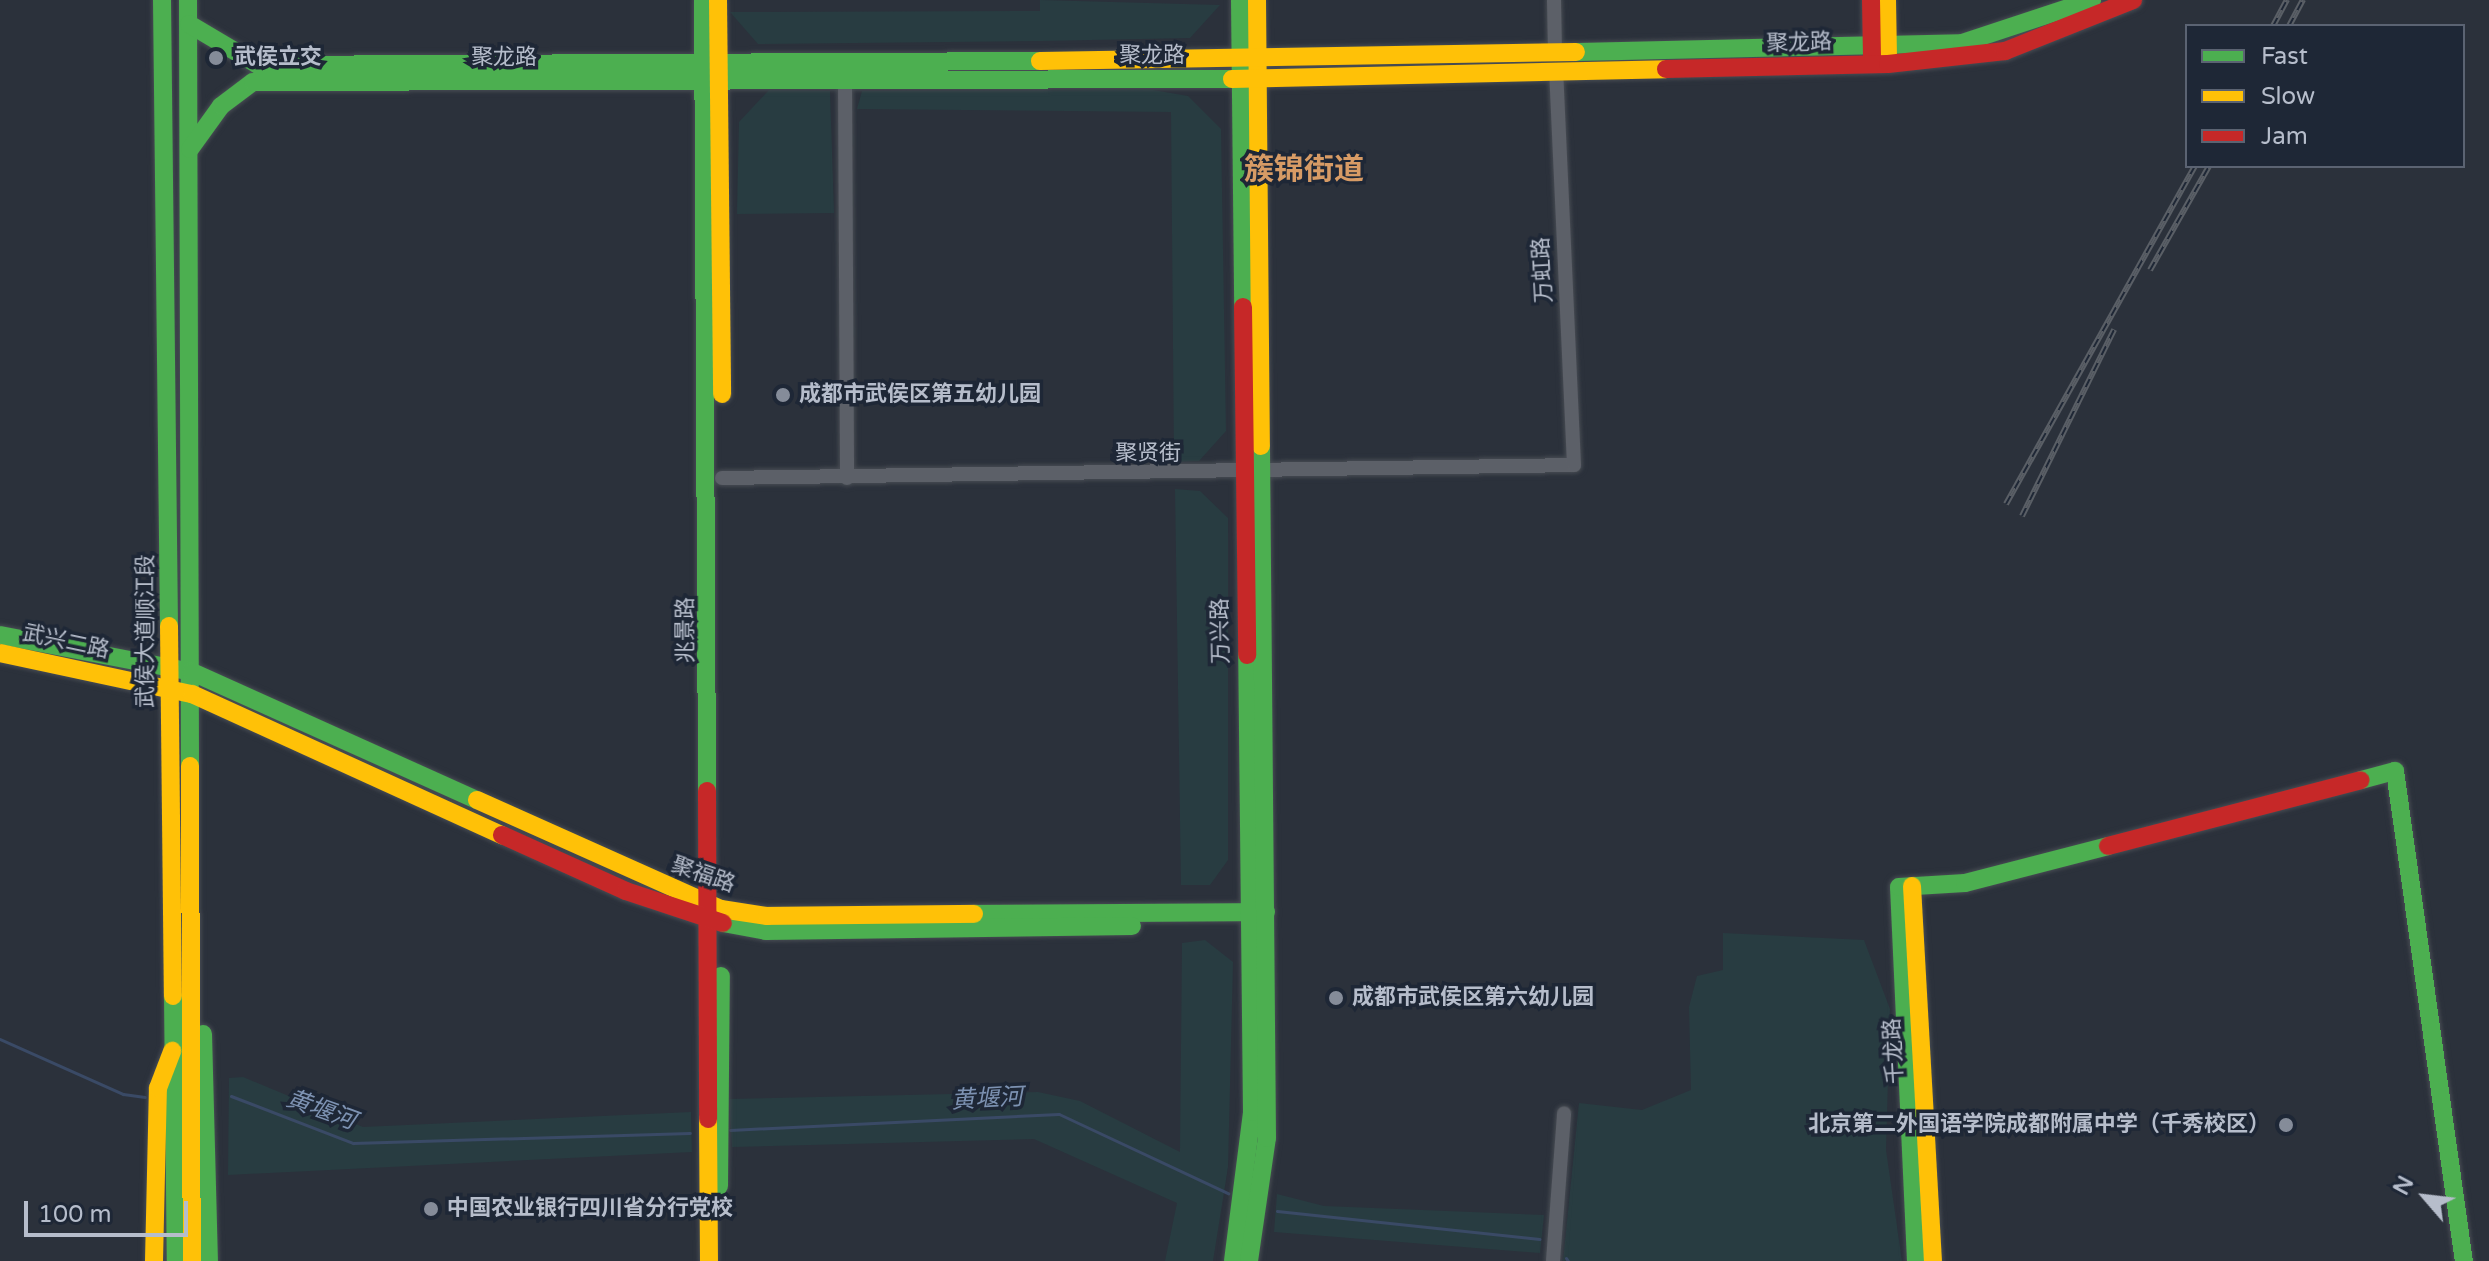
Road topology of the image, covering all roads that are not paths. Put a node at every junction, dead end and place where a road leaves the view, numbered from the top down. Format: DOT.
graph roads {
  1 [pos="162,0"];
  2 [pos="188,0"];
  3 [pos="703,0"];
  4 [pos="718,0"];
  5 [pos="1240,0"];
  6 [pos="1257,0"];
  7 [pos="1554,0"];
  8 [pos="1871,0"];
  9 [pos="1887,0"];
  10 [pos="2092,0"];
  11 [pos="2133,0"];
  12 [pos="189,24"];
  13 [pos="1555,53"];
  14 [pos="1880,56"];
  15 [pos="1249,69"];
  16 [pos="712,71"];
  17 [pos="1556,74"];
  18 [pos="845,80"];
  19 [pos="190,149"];
  20 [pos="1574,465"];
  21 [pos="1252,476"];
  22 [pos="722,478"];
  23 [pos="847,478"];
  24 [pos="191,544"];
  25 [pos="169,547"];
  26 [pos="0,635"];
  27 [pos="0,653"];
  28 [pos="171,667"];
  29 [pos="192,672"];
  30 [pos="170,687"];
  31 [pos="192,694"];
  32 [pos="1905,886"];
  33 [pos="715,914"];
  34 [pos="1257,918"];
  35 [pos="195,974"];
  36 [pos="174,1044"];
  37 [pos="1564,1113"];
  38 [pos="154,1261"];
  39 [pos="176,1261"];
  40 [pos="192,1261"];
  41 [pos="209,1261"];
  42 [pos="709,1261"];
  43 [pos="721,1261"];
  44 [pos="1233,1261"];
  45 [pos="1249,1261"];
  46 [pos="1553,1261"];
  47 [pos="1916,1261"];
  48 [pos="1933,1261"];
  49 [pos="2464,1261"];
  1 -- 25 [label="main road, 武侯大道顺江段"];
  2 -- 12 [label="main road, 武侯大道顺江段"];
  3 -- 16 [label="main road, 兆景路"];
  4 -- 16 [label="main road, 兆景路"];
  5 -- 15 [label="main road"];
  6 -- 15 [label="main road"];
  7 -- 13 [label="street"];
  8 -- 14 [label="main road"];
  9 -- 14 [label="main road"];
  10 -- 14 [label="main road, 聚龙路"];
  11 -- 14 [label="main road, 聚龙路"];
  12 -- 16 [label="main road, 聚龙路"];
  12 -- 19 [label="main road, 武侯大道顺江段"];
  13 -- 14 [label="main road, 聚龙路"];
  13 -- 15 [label="main road, 聚龙路"];
  14 -- 17 [label="main road, 聚龙路"];
  15 -- 16 [label="main road, 聚龙路"];
  15 -- 17 [label="main road, 聚龙路"];
  15 -- 18 [label="main road, 聚龙路"];
  15 -- 21 [label="main road"];
  16 -- 18 [label="main road, 聚龙路"];
  16 -- 19 [label="main road, 聚龙路"];
  16 -- 22 [label="main road, 兆景路"];
  16 -- 33 [label="main road, 兆景路"];
  17 -- 20 [label="street, 万虹路"];
  18 -- 23 [label="street"];
  19 -- 24 [label="main road, 武侯大道顺江段"];
  20 -- 21 [label="street, 聚贤街"];
  21 -- 23 [label="street, 聚贤街"];
  21 -- 34 [label="main road"];
  22 -- 23 [label="street, 聚贤街"];
  22 -- 33 [label="main road, 兆景路"];
  24 -- 25 [label="main road"];
  24 -- 29 [label="main road, 武侯大道顺江段"];
  25 -- 28 [label="main road, 武侯大道顺江段"];
  26 -- 28 [label="main road, 聚福路"];
  27 -- 30 [label="main road, 武兴二路"];
  28 -- 29 [label="main road, 聚福路"];
  28 -- 30 [label="main road, 武侯大道顺江段"];
  29 -- 31 [label="main road, 武侯大道顺江段"];
  29 -- 33 [label="main road, 聚福路"];
  30 -- 31 [label="main road, 武兴二路"];
  30 -- 36 [label="main road, 武侯大道顺江段"];
  31 -- 33 [label="main road, 武兴二路"];
  31 -- 35 [label="main road, 武侯大道顺江段"];
  32 -- 47 [label="main road, 千龙路"];
  32 -- 48 [label="main road, 千龙路"];
  32 -- 49 [label="main road"];
  33 -- 34 [label="main road, 聚福路"];
  33 -- 42 [label="main road, 兆景路"];
  33 -- 43 [label="main road, 兆景路"];
  34 -- 44 [label="main road"];
  34 -- 45 [label="main road"];
  35 -- 40 [label="main road, 武侯大道顺江段"];
  35 -- 41 [label="main road"];
  36 -- 38 [label="main road"];
  36 -- 39 [label="main road, 武侯大道顺江段"];
  37 -- 46 [label="street"];
}
